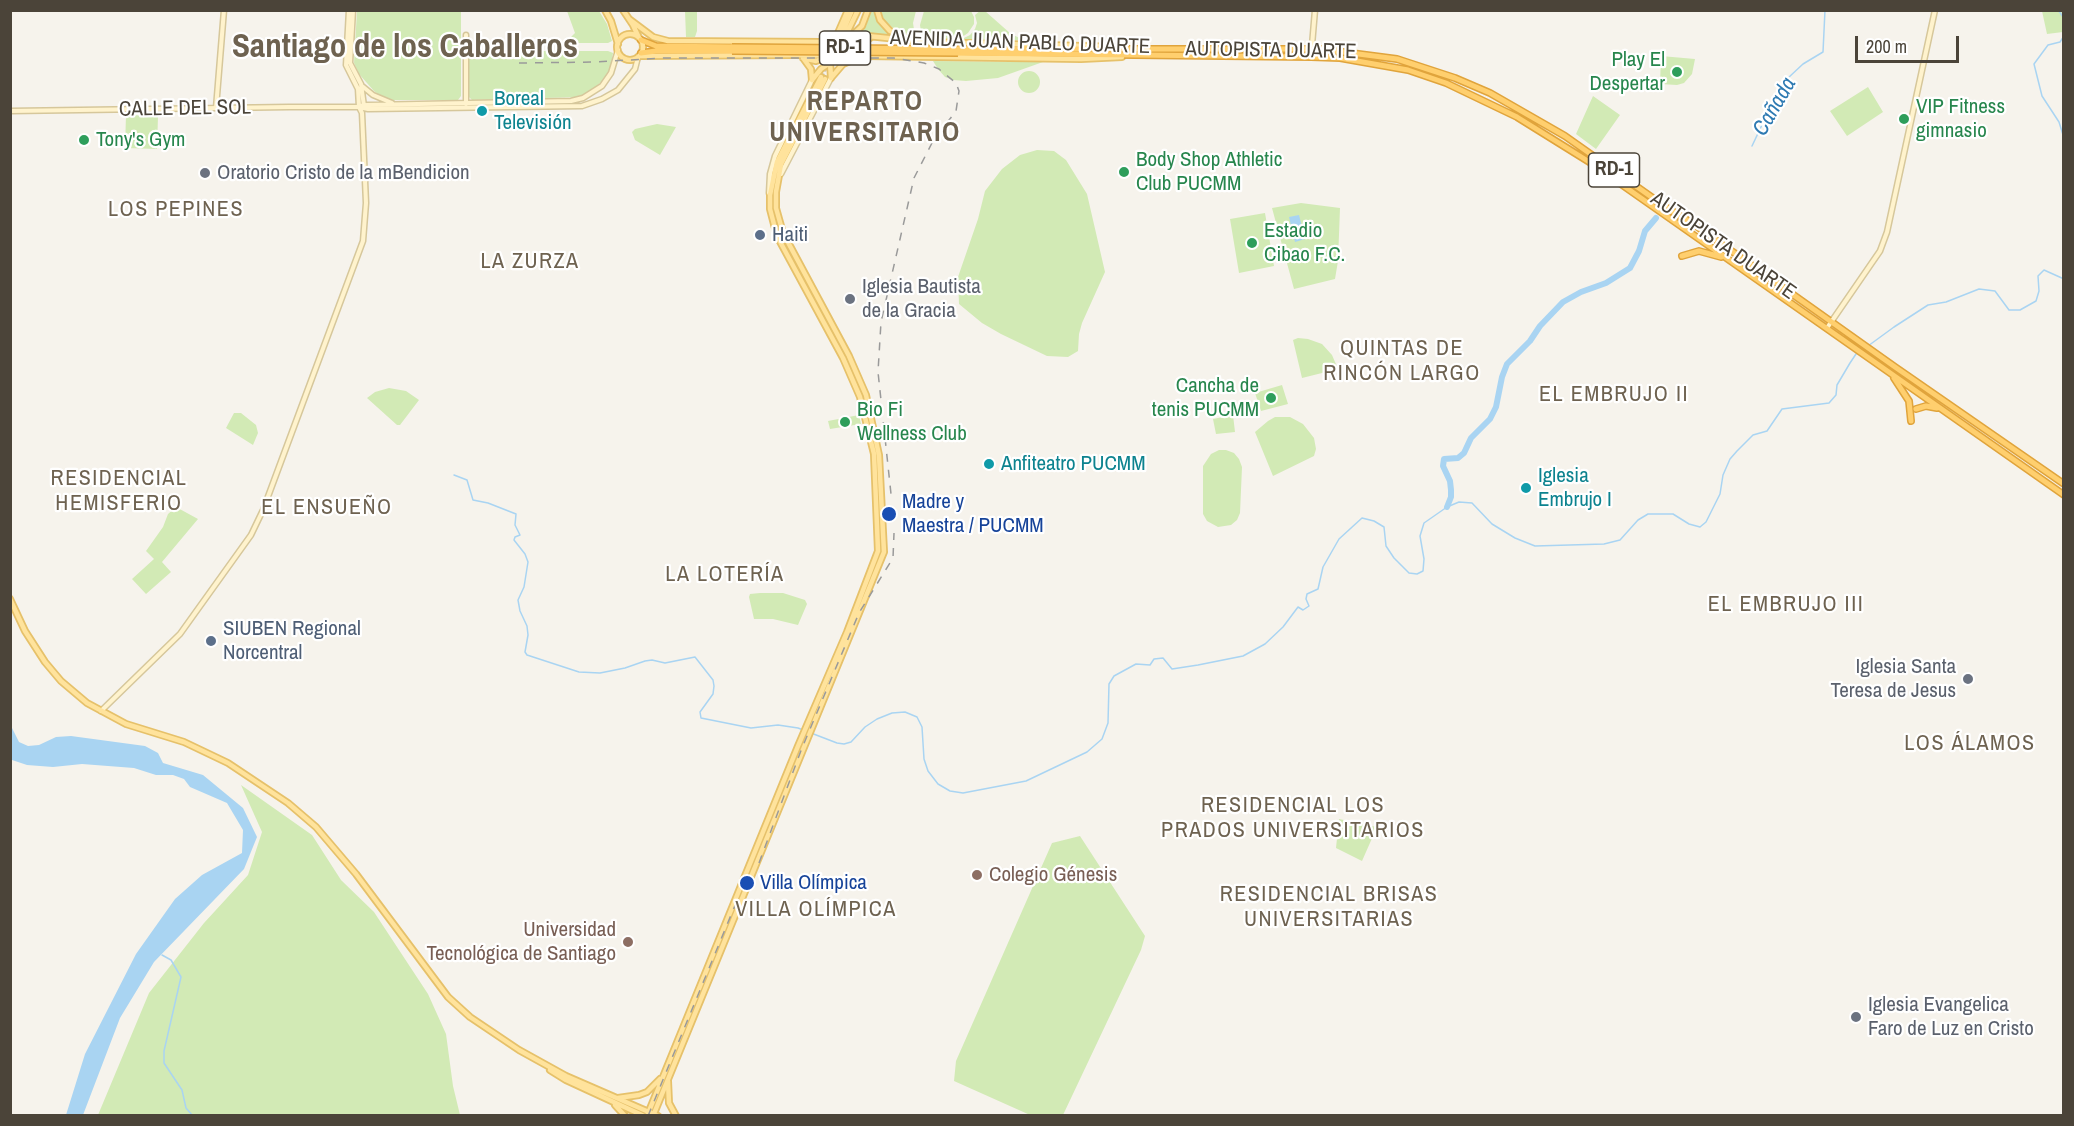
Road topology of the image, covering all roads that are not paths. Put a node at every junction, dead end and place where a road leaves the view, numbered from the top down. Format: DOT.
graph roads {
  1 [pos="224,10"];
  2 [pos="351,10"];
  3 [pos="605,10"];
  4 [pos="623,10"];
  5 [pos="850,10"];
  6 [pos="858,10"];
  7 [pos="868,10"];
  8 [pos="877,10"];
  9 [pos="1315,10"];
  10 [pos="1935,10"];
  11 [pos="629,19"];
  12 [pos="840,28"];
  13 [pos="466,35"];
  14 [pos="846,36"];
  15 [pos="875,37"];
  16 [pos="640,39"];
  17 [pos="948,40"];
  18 [pos="837,41"];
  19 [pos="1028,41"];
  20 [pos="926,42"];
  21 [pos="939,42"];
  22 [pos="1072,42"];
  23 [pos="859,43"];
  24 [pos="821,44"];
  25 [pos="1036,44"];
  26 [pos="1047,44"];
  27 [pos="660,45"];
  28 [pos="618,47"];
  29 [pos="840,48"];
  30 [pos="1164,49"];
  31 [pos="1311,49"];
  32 [pos="958,51"];
  33 [pos="639,55"];
  34 [pos="795,55"];
  35 [pos="843,55"];
  36 [pos="1139,55"];
  37 [pos="819,56"];
  38 [pos="828,56"];
  39 [pos="863,56"];
  40 [pos="801,57"];
  41 [pos="1311,57"];
  42 [pos="830,63"];
  43 [pos="826,78"];
  44 [pos="812,80"];
  45 [pos="361,84"];
  46 [pos="395,105"];
  47 [pos="466,105"];
  48 [pos="542,105"];
  49 [pos="216,108"];
  50 [pos="362,108"];
  51 [pos="10,111"];
  52 [pos="1511,113"];
  53 [pos="1524,121"];
  54 [pos="776,192"];
  55 [pos="770,195"];
  56 [pos="1682,256"];
  57 [pos="1726,258"];
  58 [pos="1832,321"];
  59 [pos="1826,329"];
  60 [pos="1887,370"];
  61 [pos="1916,409"];
  62 [pos="1943,410"];
  63 [pos="1911,421"];
  64 [pos="2064,484"];
  65 [pos="2064,495"];
  66 [pos="10,599"];
  67 [pos="100,711"];
  68 [pos="666,1075"];
  69 [pos="608,1098"];
  70 [pos="650,1115"];
  71 [pos="625,1116"];
  72 [pos="676,1116"];
  1 -- 49 [label="main road"];
  2 -- 45 [label="main road"];
  2 -- 50 [label="main road"];
  3 -- 28 [label="main road"];
  4 -- 11 [label="main road"];
  5 -- 12 [label="main road"];
  5 -- 14 [label="main road"];
  6 -- 14 [label="main road"];
  7 -- 14 [label="main road"];
  8 -- 20 [label="main road"];
  9 -- 31 [label="main road"];
  10 -- 58 [label="main road"];
  11 -- 16 [label="main road"];
  11 -- 27 [label="main road"];
  12 -- 18 [label="main road"];
  12 -- 24 [label="main road"];
  13 -- 47 [label="main road"];
  14 -- 15 [label="main road, AVENIDA JUAN PABLO DUARTE"];
  14 -- 18 [label="main road, AVENIDA JUAN PABLO DUARTE"];
  14 -- 29 [label="main road"];
  15 -- 20 [label="main road, AVENIDA JUAN PABLO DUARTE"];
  15 -- 23 [label="main road"];
  16 -- 27 [label="highway, AUTOPISTA DUARTE / RD-1"];
  16 -- 28 [label="main road"];
  16 -- 33 [label="main road"];
  17 -- 21 [label="main road"];
  18 -- 24 [label="main road, AVENIDA JUAN PABLO DUARTE"];
  18 -- 29 [label="main road"];
  19 -- 25 [label="main road"];
  20 -- 21 [label="main road, AVENIDA JUAN PABLO DUARTE"];
  21 -- 25 [label="main road, AVENIDA JUAN PABLO DUARTE"];
  22 -- 26 [label="main road"];
  23 -- 35 [label="main road"];
  23 -- 39 [label="main road"];
  24 -- 27 [label="main road, AVENIDA JUAN PABLO DUARTE"];
  24 -- 37 [label="main road"];
  24 -- 38 [label="main road"];
  25 -- 26 [label="main road, AVENIDA JUAN PABLO DUARTE"];
  26 -- 30 [label="main road, AVENIDA JUAN PABLO DUARTE"];
  27 -- 32 [label="highway, AUTOPISTA DUARTE / RD-1, bridge"];
  27 -- 33 [label="highway, AUTOPISTA DUARTE / RD-1"];
  28 -- 33 [label="main road"];
  28 -- 48 [label="main road, CALLE DEL SOL"];
  29 -- 35 [label="main road"];
  29 -- 38 [label="main road"];
  30 -- 31 [label="highway, AUTOPISTA DUARTE / RD-1"];
  30 -- 32 [label="highway, AUTOPISTA DUARTE / RD-1"];
  31 -- 41 [label="main road"];
  31 -- 58 [label="highway, AUTOPISTA DUARTE / RD-1"];
  32 -- 36 [label="highway, AUTOPISTA DUARTE / RD-1"];
  33 -- 34 [label="main road, AVENIDA JUAN PABLO DUARTE"];
  33 -- 48 [label="main road, CALLE DEL SOL"];
  34 -- 37 [label="main road, AVENIDA JUAN PABLO DUARTE"];
  34 -- 40 [label="main road"];
  35 -- 38 [label="main road, AVENIDA JUAN PABLO DUARTE"];
  35 -- 39 [label="main road, AVENIDA JUAN PABLO DUARTE"];
  35 -- 42 [label="main road"];
  36 -- 39 [label="main road, AUTOPISTA DUARTE"];
  36 -- 41 [label="highway, AUTOPISTA DUARTE / RD-1"];
  37 -- 38 [label="main road, AVENIDA JUAN PABLO DUARTE"];
  38 -- 40 [label="main road"];
  38 -- 42 [label="main road"];
  39 -- 43 [label="main road"];
  40 -- 44 [label="main road"];
  41 -- 52 [label="highway, AUTOPISTA DUARTE / RD-1"];
  42 -- 43 [label="main road"];
  42 -- 44 [label="main road"];
  43 -- 54 [label="main road"];
  43 -- 54 [label="main road"];
  43 -- 55 [label="main road"];
  44 -- 55 [label="main road"];
  45 -- 46 [label="main road"];
  45 -- 50 [label="main road"];
  46 -- 47 [label="main road, CALLE DEL SOL"];
  46 -- 50 [label="main road, CALLE DEL SOL"];
  47 -- 48 [label="main road, CALLE DEL SOL"];
  47 -- 50 [label="main road, CALLE DEL SOL"];
  49 -- 50 [label="main road, CALLE DEL SOL"];
  49 -- 51 [label="main road, CALLE DEL SOL"];
  50 -- 67 [label="main road"];
  52 -- 53 [label="highway, AUTOPISTA DUARTE / RD-1"];
  52 -- 53 [label="highway"];
  53 -- 57 [label="highway, AUTOPISTA DUARTE / RD-1"];
  54 -- 68 [label="main road"];
  55 -- 68 [label="main road"];
  56 -- 57 [label="highway"];
  57 -- 59 [label="highway, AUTOPISTA DUARTE / RD-1"];
  58 -- 59 [label="main road"];
  58 -- 64 [label="highway, AUTOPISTA DUARTE / RD-1"];
  59 -- 60 [label="highway, AUTOPISTA DUARTE / RD-1"];
  60 -- 62 [label="highway, AUTOPISTA DUARTE / RD-1"];
  60 -- 63 [label="highway"];
  61 -- 62 [label="highway"];
  62 -- 65 [label="highway, AUTOPISTA DUARTE / RD-1"];
  66 -- 67 [label="main road"];
  67 -- 69 [label="main road"];
  68 -- 69 [label="main road"];
  68 -- 70 [label="main road"];
  68 -- 72 [label="main road"];
  69 -- 70 [label="main road"];
  69 -- 71 [label="main road"];
}
